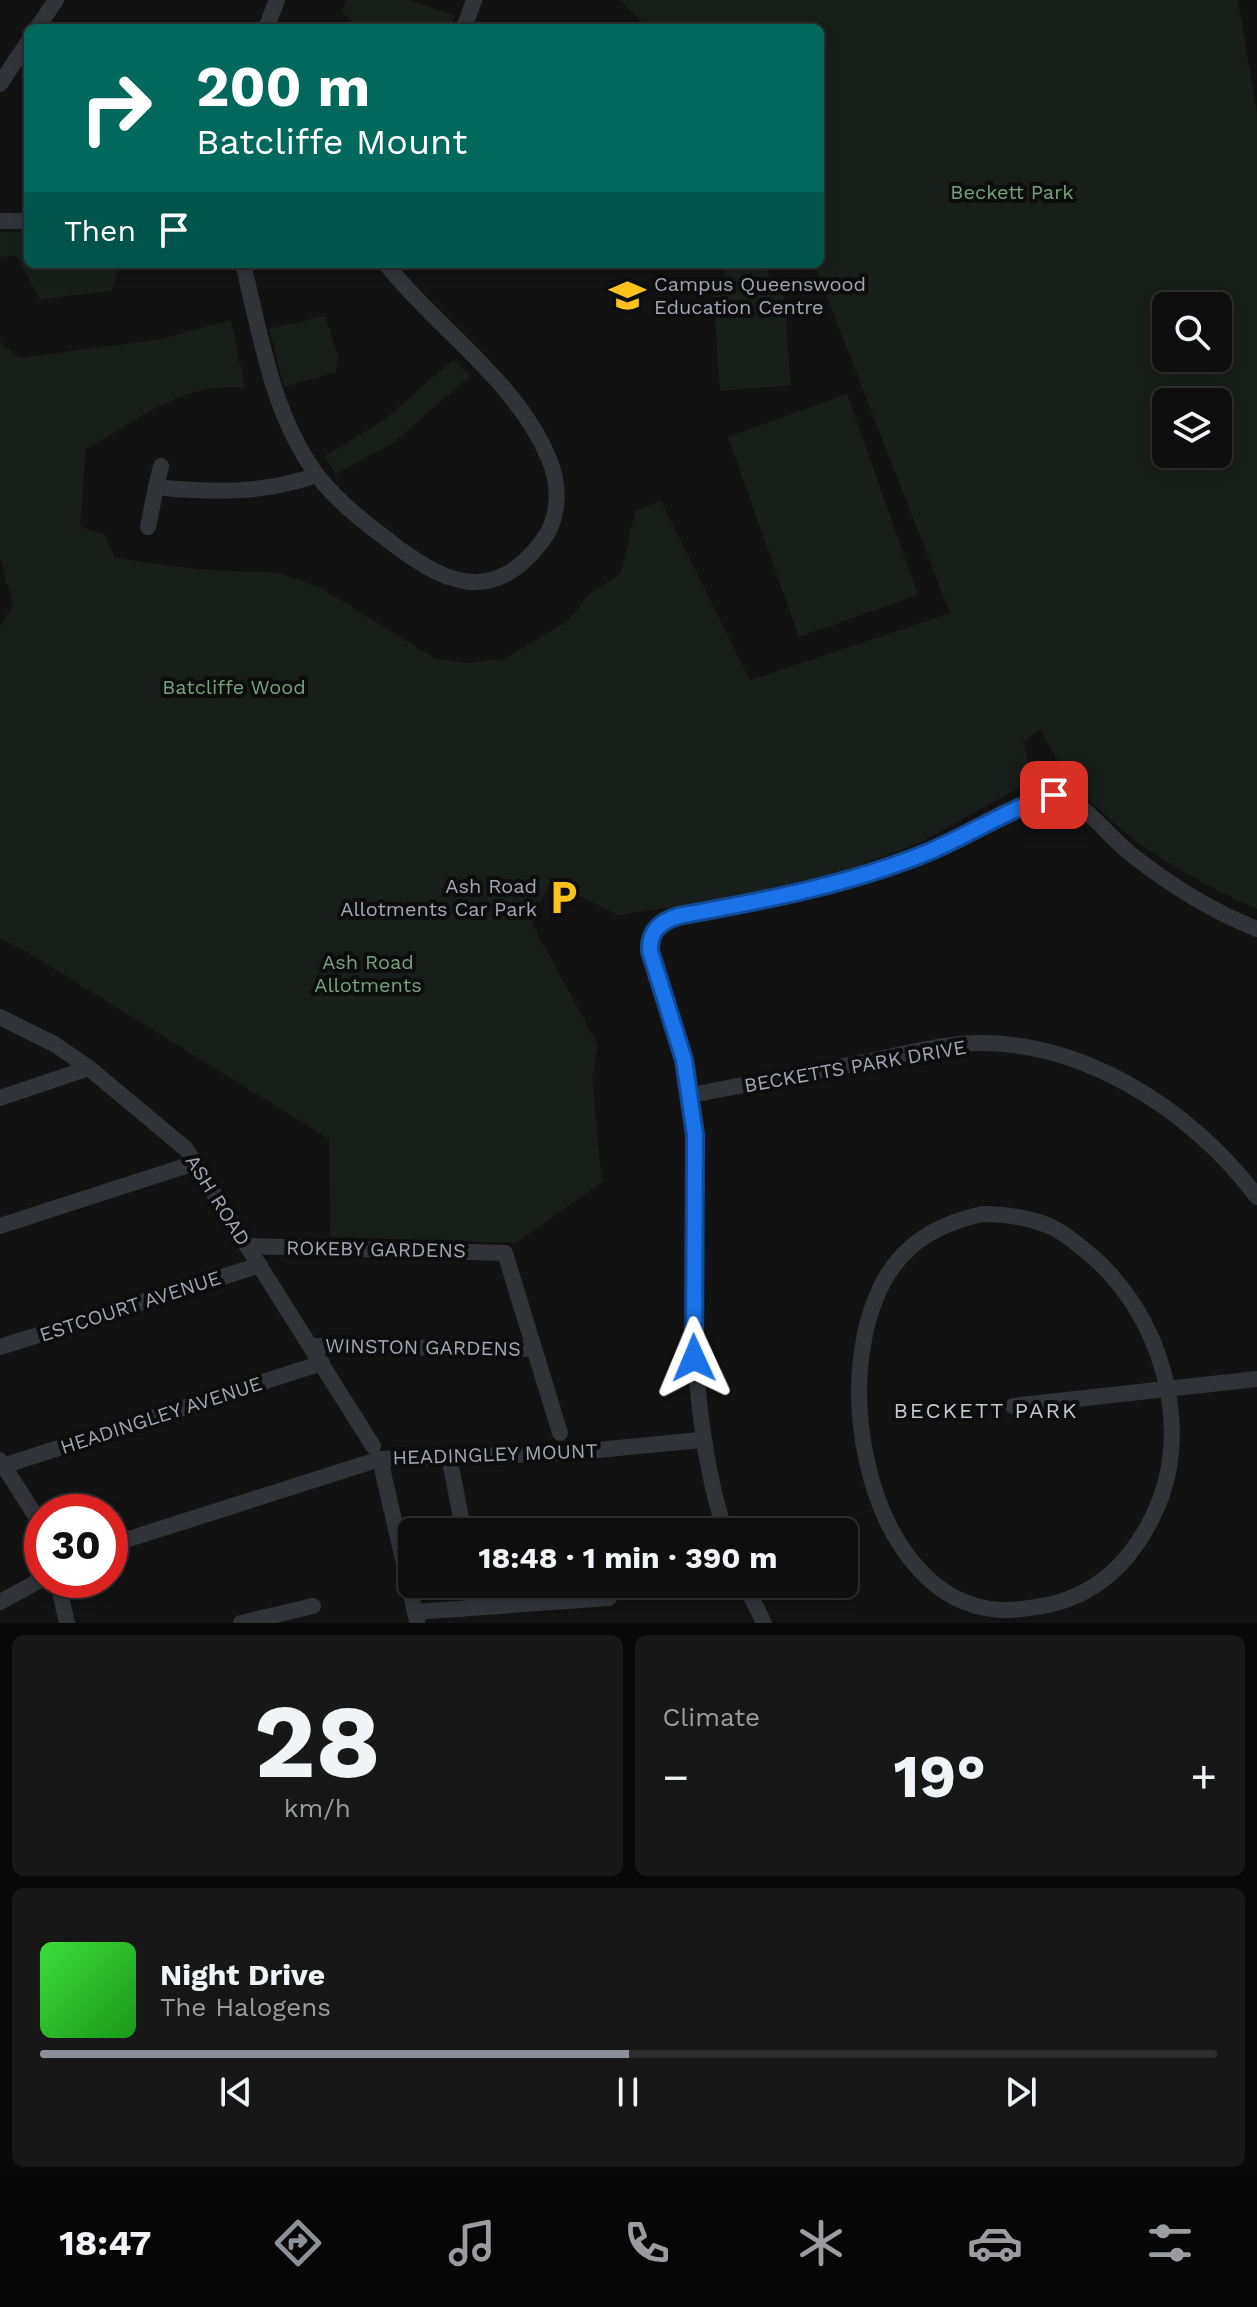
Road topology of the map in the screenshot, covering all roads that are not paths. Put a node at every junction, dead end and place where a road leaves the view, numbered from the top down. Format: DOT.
graph roads {
  1 [pos="56,0"];
  2 [pos="277,0"];
  3 [pos="474,0"];
  4 [pos="40,24"];
  5 [pos="268,24"];
  6 [pos="465,24"];
  7 [pos="24,48"];
  8 [pos="0,84"];
  9 [pos="0,221"];
  10 [pos="24,221"];
  11 [pos="244,268"];
  12 [pos="390,268"];
  13 [pos="161,466"];
  14 [pos="317,475"];
  15 [pos="156,487"];
  16 [pos="148,527"];
  17 [pos="1257,929"];
  18 [pos="0,1017"];
  19 [pos="89,1068"];
  20 [pos="691,1095"];
  21 [pos="0,1098"];
  22 [pos="195,1163"];
  23 [pos="1257,1197"];
  24 [pos="0,1226"];
  25 [pos="247,1246"];
  26 [pos="260,1265"];
  27 [pos="312,1346"];
  28 [pos="0,1347"];
  29 [pos="534,1349"];
  30 [pos="322,1363"];
  31 [pos="1257,1379"];
  32 [pos="1166,1389"];
  33 [pos="1013,1406"];
  34 [pos="560,1433"];
  35 [pos="701,1440"];
  36 [pos="377,1452"];
  37 [pos="449,1457"];
  38 [pos="1,1464"];
  39 [pos="24,1499"];
  40 [pos="461,1518"];
  41 [pos="721,1518"];
  42 [pos="398,1519"];
  43 [pos="128,1539"];
  44 [pos="24,1589"];
  45 [pos="61,1598"];
  46 [pos="414,1598"];
  47 [pos="609,1598"];
  48 [pos="752,1598"];
  49 [pos="0,1602"];
  50 [pos="313,1606"];
  51 [pos="997,1617"];
  52 [pos="416,1618"];
  53 [pos="67,1623"];
  54 [pos="241,1623"];
  55 [pos="764,1623"];
  1 -- 4 [label="street"];
  2 -- 5 [label="street"];
  3 -- 6 [label="street"];
  7 -- 8 [label="street"];
  9 -- 10 [label="street"];
  11 -- 14 [label="street"];
  12 -- 14 [label="street"];
  13 -- 15 [label="street"];
  14 -- 15 [label="street"];
  15 -- 16 [label="street"];
  17 -- 20 [label="street"];
  18 -- 19 [label="street, ASH ROAD"];
  19 -- 21 [label="street"];
  19 -- 22 [label="street, ASH ROAD"];
  20 -- 23 [label="street, BECKETTS PARK DRIVE"];
  20 -- 35 [label="street"];
  22 -- 24 [label="street"];
  22 -- 25 [label="street, ASH ROAD"];
  25 -- 26 [label="street, ASH ROAD"];
  25 -- 29 [label="street, ROKEBY GARDENS"];
  26 -- 27 [label="street, ASH ROAD"];
  26 -- 28 [label="street, ESTCOURT AVENUE"];
  27 -- 29 [label="street, WINSTON GARDENS"];
  27 -- 30 [label="street, ASH ROAD"];
  29 -- 34 [label="street"];
  30 -- 36 [label="street, ASH ROAD"];
  30 -- 38 [label="street, HEADINGLEY AVENUE"];
  31 -- 32 [label="street"];
  32 -- 33 [label="street"];
  32 -- 51 [label="street"];
  32 -- 51 [label="street"];
  35 -- 37 [label="street, HEADINGLEY MOUNT"];
  35 -- 41 [label="street"];
  36 -- 37 [label="street, HEADINGLEY MOUNT"];
  36 -- 42 [label="street, ASH ROAD"];
  36 -- 43 [label="street, HEADINGLEY MOUNT"];
  37 -- 40 [label="street"];
  38 -- 39 [label="street"];
  44 -- 49 [label="street"];
  45 -- 53 [label="street"];
  46 -- 52 [label="street, ASH ROAD"];
  47 -- 52 [label="street"];
  48 -- 55 [label="street"];
  50 -- 54 [label="street"];
}
